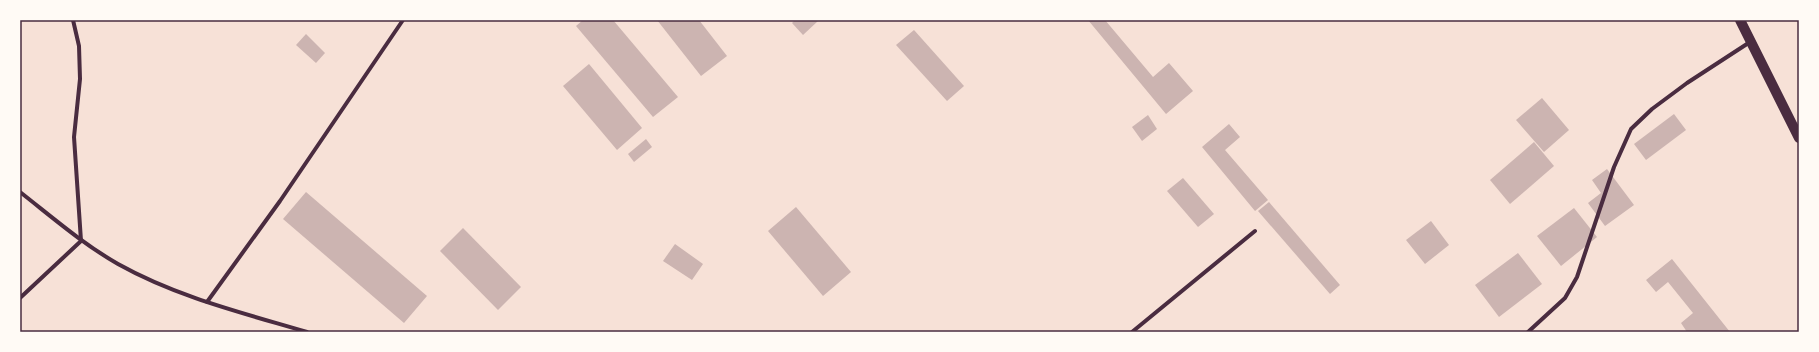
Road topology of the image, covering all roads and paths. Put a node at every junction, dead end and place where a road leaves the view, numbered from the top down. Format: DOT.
graph roads {
  1 [pos="73,20"];
  2 [pos="403,20"];
  3 [pos="1740,20"];
  4 [pos="1751,42"];
  5 [pos="1799,138"];
  6 [pos="20,192"];
  7 [pos="1255,231"];
  8 [pos="81,241"];
  9 [pos="20,298"];
  10 [pos="207,302"];
  11 [pos="307,332"];
  12 [pos="1132,332"];
  13 [pos="1528,332"];
  1 -- 8 [label="street"];
  2 -- 10 [label="street"];
  3 -- 4 [label="main road"];
  4 -- 5 [label="main road"];
  4 -- 13 [label="street"];
  6 -- 8 [label="street"];
  7 -- 12 [label="street"];
  8 -- 9 [label="street"];
  8 -- 10 [label="street"];
  10 -- 11 [label="street"];
}
